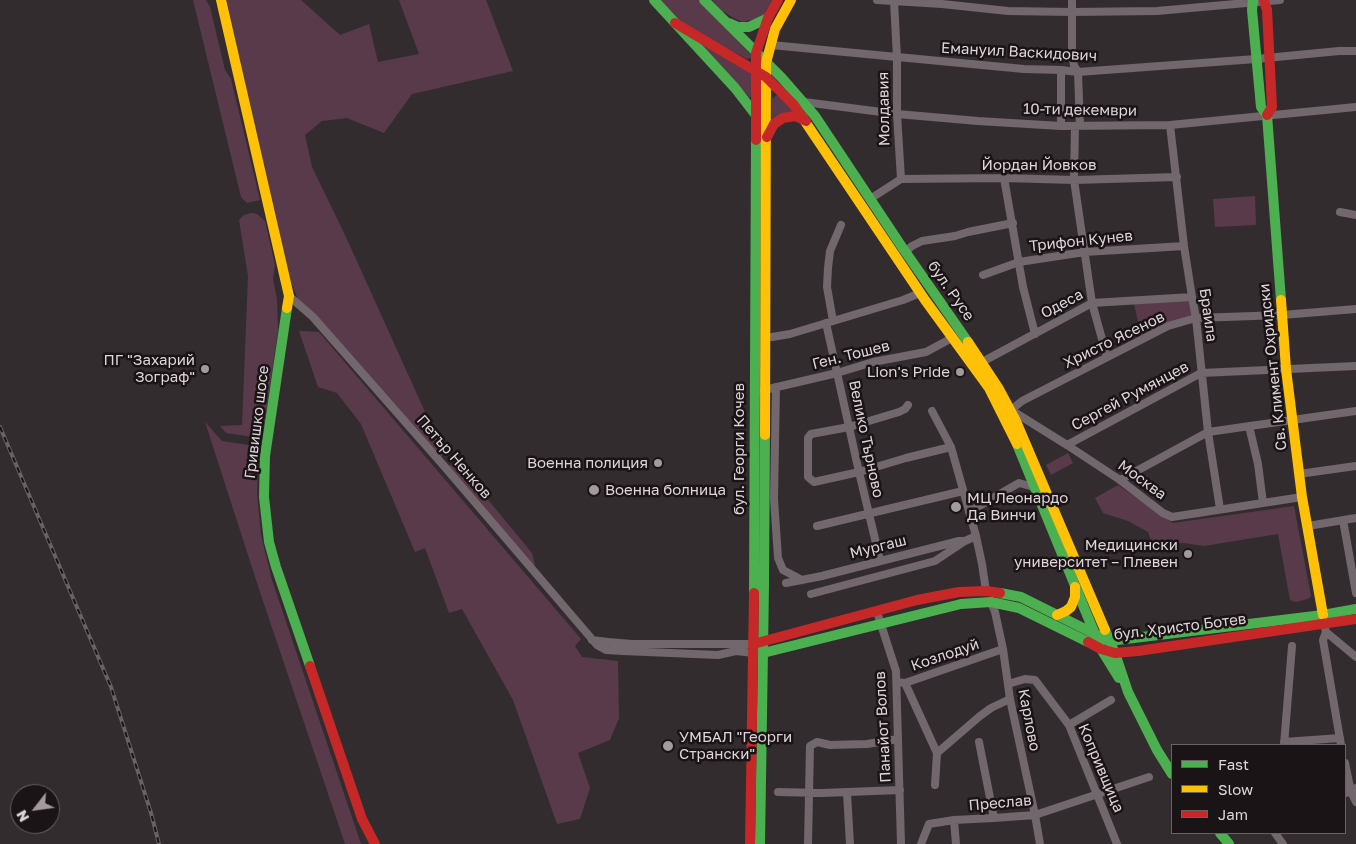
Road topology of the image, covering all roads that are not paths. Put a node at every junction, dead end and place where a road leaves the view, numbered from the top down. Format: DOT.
graph roads {
  1 [pos="221,0"];
  2 [pos="654,0"];
  3 [pos="704,0"];
  4 [pos="778,0"];
  5 [pos="791,0"];
  6 [pos="876,0"];
  7 [pos="1072,0"];
  8 [pos="1280,0"];
  9 [pos="894,1"];
  10 [pos="1253,1"];
  11 [pos="1264,1"];
  12 [pos="1072,12"];
  13 [pos="768,18"];
  14 [pos="724,20"];
  15 [pos="675,23"];
  16 [pos="771,45"];
  17 [pos="1356,52"];
  18 [pos="756,53"];
  19 [pos="897,58"];
  20 [pos="1270,58"];
  21 [pos="1256,59"];
  22 [pos="766,63"];
  23 [pos="756,70"];
  24 [pos="1062,70"];
  25 [pos="1078,72"];
  26 [pos="766,77"];
  27 [pos="804,102"];
  28 [pos="1356,107"];
  29 [pos="897,114"];
  30 [pos="756,115"];
  31 [pos="1267,115"];
  32 [pos="806,121"];
  33 [pos="1170,124"];
  34 [pos="1060,126"];
  35 [pos="1078,126"];
  36 [pos="766,138"];
  37 [pos="1177,177"];
  38 [pos="1004,178"];
  39 [pos="901,179"];
  40 [pos="1074,180"];
  41 [pos="870,199"];
  42 [pos="1340,212"];
  43 [pos="1356,215"];
  44 [pos="1013,223"];
  45 [pos="841,225"];
  46 [pos="1184,246"];
  47 [pos="905,252"];
  48 [pos="1086,252"];
  49 [pos="1019,262"];
  50 [pos="983,275"];
  51 [pos="920,293"];
  52 [pos="290,296"];
  53 [pos="1192,297"];
  54 [pos="1092,303"];
  55 [pos="1356,309"];
  56 [pos="1282,315"];
  57 [pos="1196,318"];
  58 [pos="829,322"];
  59 [pos="1036,334"];
  60 [pos="772,337"];
  61 [pos="952,338"];
  62 [pos="1107,357"];
  63 [pos="982,362"];
  64 [pos="1356,366"];
  65 [pos="1286,369"];
  66 [pos="837,373"];
  67 [pos="1201,373"];
  68 [pos="776,388"];
  69 [pos="760,391"];
  70 [pos="908,405"];
  71 [pos="1010,410"];
  72 [pos="932,411"];
  73 [pos="1356,411"];
  74 [pos="1292,421"];
  75 [pos="1032,423"];
  76 [pos="1249,426"];
  77 [pos="849,427"];
  78 [pos="1015,431"];
  79 [pos="1208,432"];
  80 [pos="775,435"];
  81 [pos="1067,445"];
  82 [pos="950,447"];
  83 [pos="764,451"];
  84 [pos="1356,466"];
  85 [pos="859,472"];
  86 [pos="1299,474"];
  87 [pos="1120,480"];
  88 [pos="1034,487"];
  89 [pos="963,491"];
  90 [pos="1302,497"];
  91 [pos="1263,503"];
  92 [pos="1220,509"];
  93 [pos="969,512"];
  94 [pos="869,514"];
  95 [pos="1356,518"];
  96 [pos="1343,520"];
  97 [pos="817,526"];
  98 [pos="1308,526"];
  99 [pos="976,536"];
  100 [pos="965,541"];
  101 [pos="880,560"];
  102 [pos="802,580"];
  103 [pos="1074,582"];
  104 [pos="786,583"];
  105 [pos="986,590"];
  106 [pos="1356,593"];
  107 [pos="811,594"];
  108 [pos="991,602"];
  109 [pos="1356,609"];
  110 [pos="877,612"];
  111 [pos="1057,615"];
  112 [pos="1356,619"];
  113 [pos="881,623"];
  114 [pos="1324,624"];
  115 [pos="1095,634"];
  116 [pos="1109,640"];
  117 [pos="1292,646"];
  118 [pos="758,648"];
  119 [pos="1003,649"];
  120 [pos="1101,650"];
  121 [pos="1138,651"];
  122 [pos="1114,653"];
  123 [pos="1356,657"];
  124 [pos="1122,674"];
  125 [pos="901,683"];
  126 [pos="1008,684"];
  127 [pos="1128,692"];
  128 [pos="1010,700"];
  129 [pos="1111,700"];
  130 [pos="1069,725"];
  131 [pos="898,738"];
  132 [pos="979,742"];
  133 [pos="1340,742"];
  134 [pos="1284,744"];
  135 [pos="937,753"];
  136 [pos="1346,769"];
  137 [pos="1171,772"];
  138 [pos="1149,777"];
  139 [pos="935,786"];
  140 [pos="900,790"];
  141 [pos="1350,791"];
  142 [pos="778,792"];
  143 [pos="847,792"];
  144 [pos="809,793"];
  145 [pos="1098,794"];
  146 [pos="1356,802"];
  147 [pos="1035,815"];
  148 [pos="994,818"];
  149 [pos="954,820"];
  150 [pos="1221,834"];
  151 [pos="373,842"];
  152 [pos="750,844"];
  153 [pos="760,844"];
  154 [pos="808,844"];
  155 [pos="850,844"];
  156 [pos="901,844"];
  157 [pos="921,844"];
  158 [pos="956,844"];
  159 [pos="1040,844"];
  160 [pos="1117,844"];
  161 [pos="1229,844"];
  1 -- 52 [label="main road, Гривишко шосе"];
  2 -- 15 [label="main road, бул. Русе"];
  3 -- 14 [label="main road, бул. Русе"];
  4 -- 13 [label="main road, бул. Георги Кочев"];
  5 -- 16 [label="main road, бул. Георги Кочев"];
  6 -- 9 [label="street"];
  7 -- 12 [label="street"];
  8 -- 11 [label="street"];
  9 -- 12 [label="street"];
  9 -- 19 [label="street, Молдавия"];
  10 -- 11 [label="street"];
  10 -- 12 [label="street"];
  10 -- 21 [label="main road, Св. Климент Охридски"];
  11 -- 20 [label="main road, Св. Климент Охридски"];
  12 -- 25 [label="street"];
  13 -- 14 [label="main road"];
  13 -- 18 [label="main road, бул. Георги Кочев"];
  14 -- 18 [label="main road, бул. Русе"];
  15 -- 23 [label="main road, бул. Русе"];
  15 -- 30 [label="main road, бул. Русе"];
  16 -- 19 [label="street, Емануил Васкидович"];
  16 -- 22 [label="main road, бул. Георги Кочев"];
  17 -- 20 [label="street, Емануил Васкидович"];
  18 -- 22 [label="main road, бул. Русе"];
  18 -- 23 [label="main road, бул. Георги Кочев"];
  19 -- 24 [label="street, Емануил Васкидович"];
  19 -- 29 [label="street, Молдавия"];
  20 -- 21 [label="street, Емануил Васкидович"];
  20 -- 31 [label="main road, Св. Климент Охридски"];
  21 -- 25 [label="street, Емануил Васкидович"];
  21 -- 31 [label="main road, Св. Климент Охридски"];
  22 -- 26 [label="main road, бул. Георги Кочев"];
  22 -- 27 [label="main road, бул. Русе"];
  23 -- 26 [label="main road, бул. Русе"];
  23 -- 30 [label="main road, бул. Георги Кочев"];
  24 -- 25 [label="street, Емануил Васкидович"];
  24 -- 34 [label="street"];
  25 -- 35 [label="street"];
  26 -- 32 [label="main road, бул. Русе"];
  26 -- 36 [label="main road, бул. Георги Кочев"];
  27 -- 29 [label="street, 10-ти декември"];
  27 -- 41 [label="main road, бул. Русе"];
  28 -- 31 [label="street, 10-ти декември"];
  29 -- 34 [label="street, 10-ти декември"];
  29 -- 39 [label="street, Молдавия"];
  30 -- 69 [label="main road, бул. Георги Кочев"];
  31 -- 33 [label="street, 10-ти декември"];
  31 -- 56 [label="main road, Св. Климент Охридски"];
  32 -- 36 [label="main road"];
  32 -- 51 [label="main road, бул. Русе"];
  33 -- 35 [label="street, 10-ти декември"];
  33 -- 37 [label="street, Браила"];
  34 -- 35 [label="street, 10-ти декември"];
  35 -- 40 [label="street"];
  36 -- 69 [label="main road, бул. Георги Кочев"];
  37 -- 40 [label="street, Йордан Йовков"];
  37 -- 46 [label="street, Браила"];
  38 -- 39 [label="street, Йордан Йовков"];
  38 -- 40 [label="street, Йордан Йовков"];
  38 -- 44 [label="street"];
  39 -- 41 [label="street"];
  40 -- 48 [label="street"];
  41 -- 47 [label="main road, бул. Русе"];
  42 -- 43 [label="street"];
  44 -- 47 [label="street"];
  44 -- 49 [label="street"];
  45 -- 58 [label="street, Велико Търново"];
  46 -- 48 [label="street, Трифон Кунев"];
  46 -- 53 [label="street, Браила"];
  47 -- 63 [label="main road, бул. Русе"];
  48 -- 49 [label="street, Трифон Кунев"];
  48 -- 54 [label="street"];
  49 -- 50 [label="street, Трифон Кунев"];
  49 -- 59 [label="street"];
  51 -- 58 [label="street"];
  51 -- 61 [label="main road, бул. Русе"];
  52 -- 118 [label="street, Петър Ненков"];
  52 -- 151 [label="main road, Гривишко шосе"];
  53 -- 54 [label="street, Одеса"];
  53 -- 57 [label="street, Браила"];
  54 -- 59 [label="street, Одеса"];
  54 -- 62 [label="street"];
  55 -- 56 [label="street, Христо Ясенов"];
  56 -- 57 [label="street, Христо Ясенов"];
  56 -- 65 [label="main road, Св. Климент Охридски"];
  57 -- 62 [label="street, Христо Ясенов"];
  57 -- 67 [label="street, Браила"];
  58 -- 60 [label="street"];
  58 -- 66 [label="street, Велико Търново"];
  59 -- 63 [label="street, Одеса"];
  61 -- 66 [label="street, Ген. Тошев"];
  61 -- 78 [label="main road, бул. Русе"];
  62 -- 71 [label="street, Христо Ясенов"];
  63 -- 71 [label="main road, бул. Русе"];
  64 -- 65 [label="street, Сергей Румянцев"];
  65 -- 67 [label="street, Сергей Румянцев"];
  65 -- 74 [label="main road, Св. Климент Охридски"];
  66 -- 68 [label="street, Ген. Тошев"];
  66 -- 77 [label="street, Велико Търново"];
  67 -- 79 [label="street, Браила"];
  67 -- 81 [label="street, Сергей Румянцев"];
  68 -- 69 [label="street, Ген. Тошев"];
  68 -- 80 [label="street"];
  69 -- 83 [label="main road, бул. Георги Кочев"];
  69 -- 118 [label="main road, бул. Георги Кочев"];
  70 -- 77 [label="street"];
  71 -- 75 [label="street, Москва"];
  71 -- 78 [label="main road, бул. Русе"];
  72 -- 82 [label="street"];
  73 -- 74 [label="street"];
  74 -- 76 [label="street"];
  74 -- 86 [label="main road, Св. Климент Охридски"];
  75 -- 78 [label="street"];
  75 -- 81 [label="street, Москва"];
  76 -- 79 [label="street"];
  76 -- 91 [label="street"];
  77 -- 85 [label="street, Велико Търново"];
  77 -- 85 [label="street"];
  78 -- 88 [label="main road, бул. Русе"];
  78 -- 116 [label="main road, бул. Русе"];
  79 -- 87 [label="street"];
  79 -- 92 [label="street, Браила"];
  80 -- 83 [label="street"];
  80 -- 102 [label="street"];
  81 -- 87 [label="street, Москва"];
  82 -- 85 [label="street"];
  82 -- 89 [label="street"];
  83 -- 118 [label="main road, бул. Георги Кочев"];
  84 -- 86 [label="street"];
  85 -- 94 [label="street, Велико Търново"];
  86 -- 90 [label="main road, Св. Климент Охридски"];
  87 -- 92 [label="street, Москва"];
  88 -- 93 [label="street"];
  88 -- 103 [label="main road, бул. Русе"];
  89 -- 93 [label="street"];
  89 -- 94 [label="street"];
  90 -- 91 [label="street, Москва"];
  90 -- 98 [label="main road, Св. Климент Охридски"];
  91 -- 92 [label="street, Москва"];
  93 -- 99 [label="street"];
  94 -- 97 [label="street"];
  94 -- 101 [label="street, Велико Търново"];
  95 -- 96 [label="street"];
  96 -- 98 [label="street"];
  96 -- 106 [label="street"];
  98 -- 114 [label="main road, Св. Климент Охридски"];
  99 -- 100 [label="street, Мургаш"];
  99 -- 105 [label="street"];
  100 -- 101 [label="street, Мургаш"];
  100 -- 107 [label="street"];
  101 -- 102 [label="street, Мургаш"];
  102 -- 104 [label="street, Мургаш"];
  103 -- 111 [label="main road"];
  103 -- 115 [label="main road, бул. Русе"];
  105 -- 110 [label="main road, бул. Христо Ботев"];
  105 -- 111 [label="main road, бул. Христо Ботев"];
  108 -- 113 [label="main road, бул. Христо Ботев"];
  108 -- 119 [label="street, Карлово"];
  108 -- 120 [label="main road, бул. Христо Ботев"];
  109 -- 114 [label="main road, бул. Христо Ботев"];
  110 -- 113 [label="street, Панайот Волов"];
  110 -- 118 [label="main road, бул. Христо Ботев"];
  111 -- 115 [label="main road, бул. Христо Ботев"];
  112 -- 114 [label="main road, бул. Христо Ботев"];
  113 -- 118 [label="main road, бул. Христо Ботев"];
  113 -- 125 [label="street, Панайот Волов"];
  114 -- 116 [label="main road, бул. Христо Ботев"];
  114 -- 121 [label="main road, бул. Христо Ботев"];
  114 -- 123 [label="street"];
  114 -- 133 [label="street"];
  115 -- 116 [label="main road, бул. Христо Ботев"];
  115 -- 120 [label="main road, бул. Русе"];
  116 -- 122 [label="main road, бул. Русе"];
  117 -- 134 [label="street"];
  118 -- 152 [label="main road, бул. Георги Кочев"];
  118 -- 153 [label="main road, бул. Георги Кочев"];
  119 -- 125 [label="street, Козлодуй"];
  119 -- 126 [label="street, Карлово"];
  120 -- 122 [label="main road, бул. Христо Ботев"];
  120 -- 127 [label="main road"];
  121 -- 122 [label="main road, бул. Христо Ботев"];
  121 -- 124 [label="main road"];
  122 -- 124 [label="main road"];
  124 -- 127 [label="main road"];
  125 -- 131 [label="street, Панайот Волов"];
  125 -- 135 [label="street"];
  126 -- 128 [label="street, Карлово"];
  126 -- 130 [label="street, Копривщица"];
  127 -- 137 [label="main road"];
  128 -- 135 [label="street"];
  128 -- 147 [label="street, Карлово"];
  129 -- 130 [label="street"];
  130 -- 145 [label="street, Копривщица"];
  131 -- 140 [label="street, Панайот Волов"];
  131 -- 144 [label="street"];
  132 -- 148 [label="street"];
  133 -- 134 [label="street"];
  135 -- 139 [label="street"];
  136 -- 141 [label="street"];
  138 -- 145 [label="street, Преслав"];
  140 -- 143 [label="street"];
  140 -- 156 [label="street, Панайот Волов"];
  141 -- 146 [label="street"];
  142 -- 144 [label="street"];
  143 -- 144 [label="street"];
  143 -- 155 [label="street"];
  144 -- 154 [label="street"];
  145 -- 147 [label="street, Преслав"];
  145 -- 160 [label="street, Копривщица"];
  147 -- 148 [label="street, Преслав"];
  147 -- 159 [label="street, Карлово"];
  148 -- 149 [label="street, Преслав"];
  149 -- 157 [label="street, Преслав"];
  149 -- 158 [label="street"];
  150 -- 161 [label="main road"];
}
